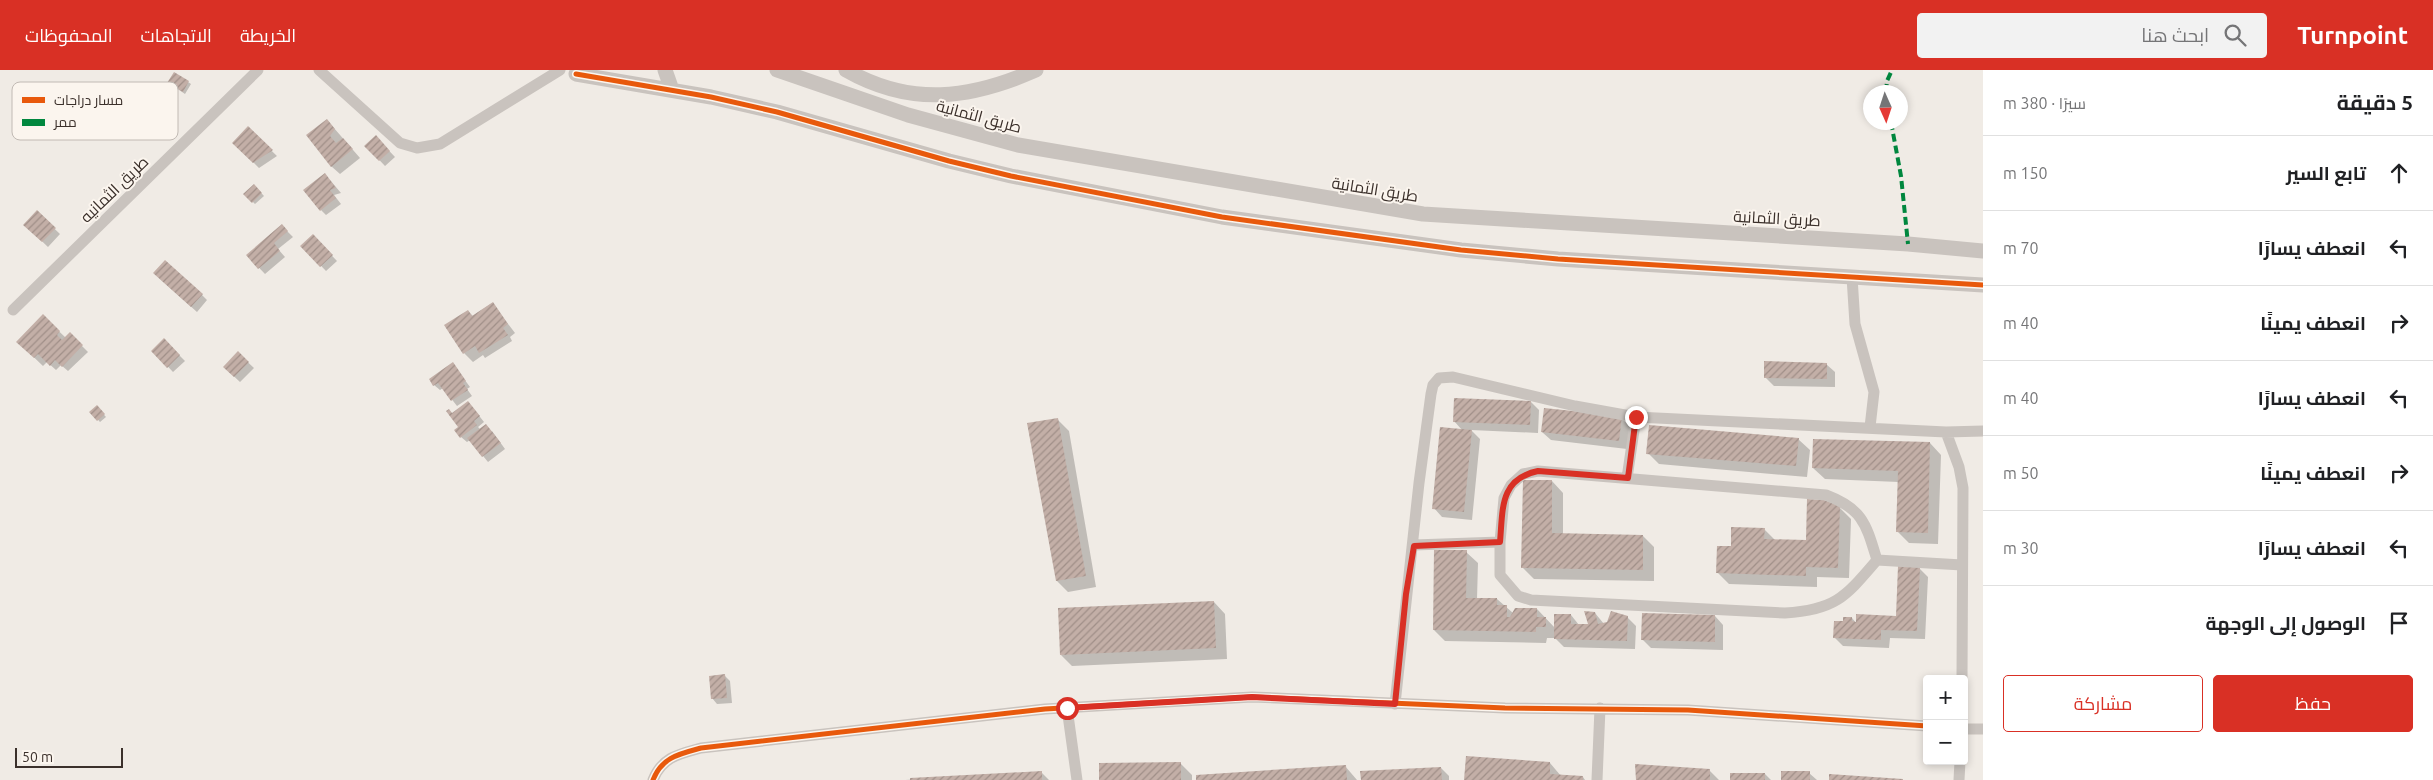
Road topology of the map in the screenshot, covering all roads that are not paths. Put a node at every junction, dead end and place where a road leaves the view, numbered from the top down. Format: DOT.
graph roads {
  1 [pos="258,70"];
  2 [pos="319,70"];
  3 [pos="665,70"];
  4 [pos="777,70"];
  5 [pos="846,70"];
  6 [pos="1036,70"];
  7 [pos="572,71"];
  8 [pos="672,90"];
  9 [pos="1983,251"];
  10 [pos="1852,277"];
  11 [pos="1983,285"];
  12 [pos="13,310"];
  13 [pos="1636,417"];
  14 [pos="1870,427"];
  15 [pos="1983,431"];
  16 [pos="1946,432"];
  17 [pos="1628,478"];
  18 [pos="1500,542"];
  19 [pos="1414,546"];
  20 [pos="1877,560"];
  21 [pos="1962,565"];
  22 [pos="1962,675"];
  23 [pos="1395,704"];
  24 [pos="1067,708"];
  25 [pos="1600,708"];
  26 [pos="1923,726"];
  27 [pos="1968,728"];
  28 [pos="1983,729"];
  29 [pos="1960,765"];
  30 [pos="653,780"];
  31 [pos="1077,780"];
  32 [pos="1597,780"];
  33 [pos="1959,780"];
  1 -- 12 [label="street, طريق الثمانيه"];
  2 -- 7 [label="street"];
  3 -- 8 [label="street"];
  4 -- 9 [label="street, طريق الثمانية"];
  5 -- 6 [label="street"];
  7 -- 8 [label="street"];
  8 -- 10 [label="street"];
  10 -- 11 [label="street"];
  10 -- 14 [label="street"];
  13 -- 14 [label="street"];
  13 -- 17 [label="street"];
  13 -- 19 [label="street"];
  14 -- 16 [label="street"];
  15 -- 16 [label="street"];
  16 -- 21 [label="street"];
  17 -- 18 [label="street"];
  17 -- 20 [label="street"];
  18 -- 19 [label="street"];
  18 -- 20 [label="street"];
  19 -- 23 [label="street"];
  20 -- 21 [label="street"];
  21 -- 22 [label="street"];
  23 -- 24 [label="street"];
  23 -- 25 [label="street"];
  24 -- 30 [label="street"];
  24 -- 31 [label="street"];
  25 -- 26 [label="street"];
  25 -- 32 [label="street"];
  27 -- 28 [label="street"];
  29 -- 33 [label="street"];
}
